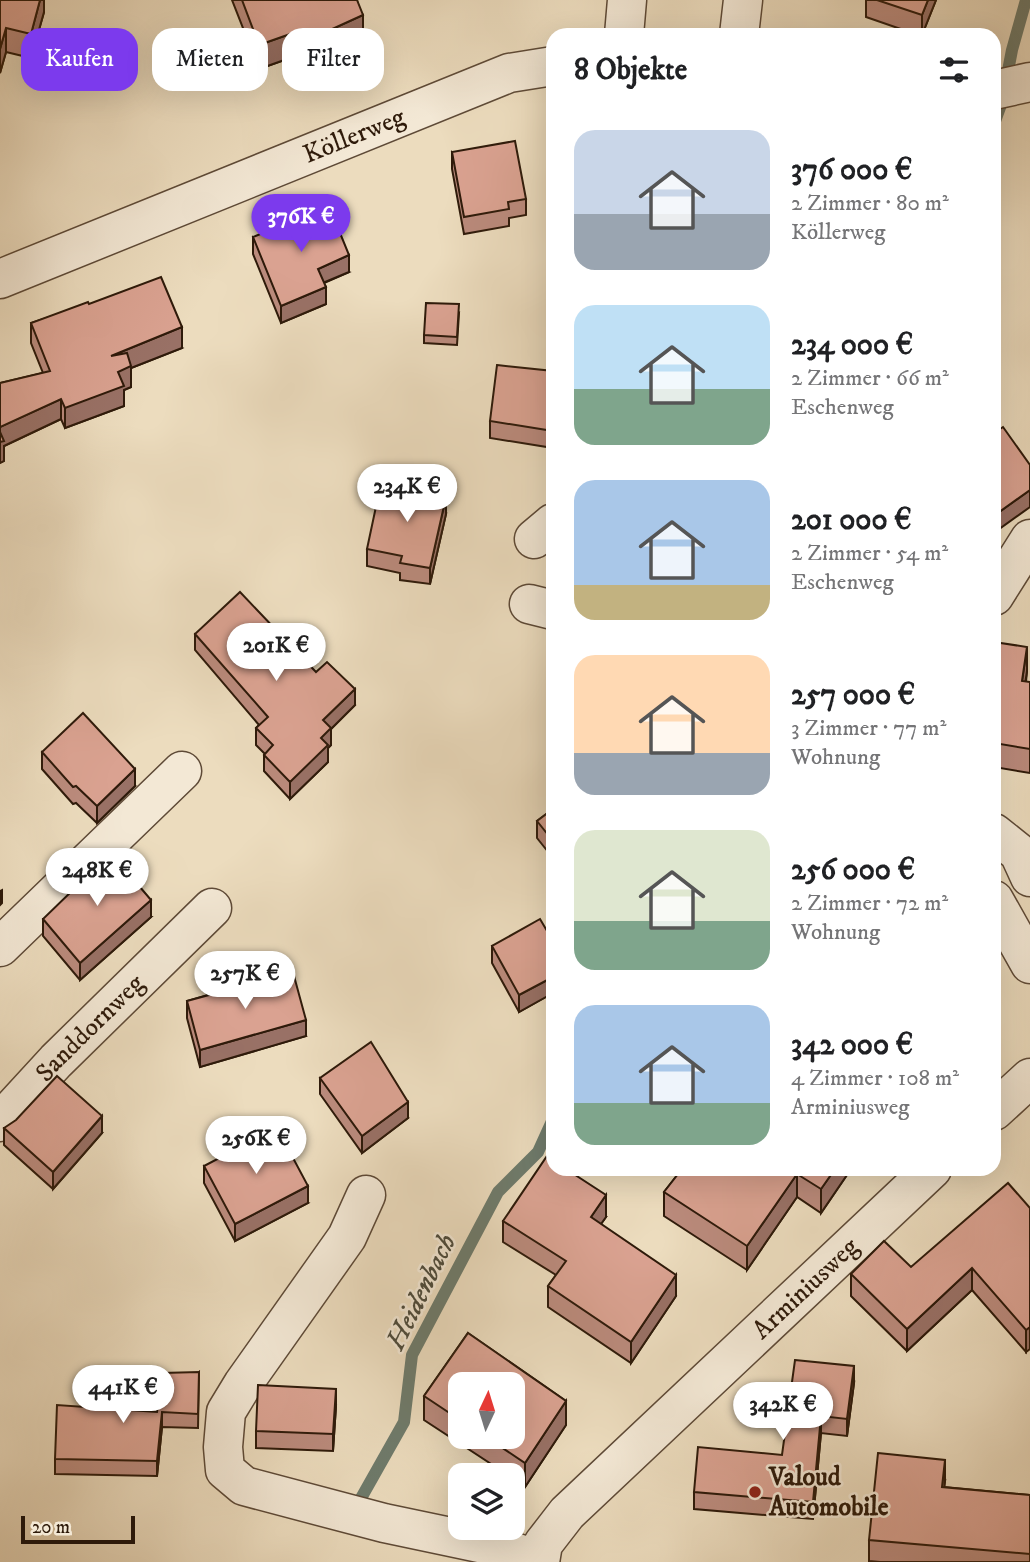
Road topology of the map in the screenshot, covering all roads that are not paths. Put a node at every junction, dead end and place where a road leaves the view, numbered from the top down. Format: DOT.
graph roads {
  1 [pos="628,0"];
  2 [pos="743,0"];
  3 [pos="625,28"];
  4 [pos="740,28"];
  5 [pos="546,67"];
  6 [pos="1030,82"];
  7 [pos="1001,88"];
  8 [pos="0,279"];
  9 [pos="1030,539"];
  10 [pos="1001,585"];
  11 [pos="182,771"];
  12 [pos="1001,839"];
  13 [pos="1030,877"];
  14 [pos="212,908"];
  15 [pos="1001,912"];
  16 [pos="0,947"];
  17 [pos="1030,964"];
  18 [pos="1030,1077"];
  19 [pos="1001,1104"];
  20 [pos="0,1122"];
  21 [pos="915,1176"];
  22 [pos="366,1195"];
  23 [pos="540,1562"];
  1 -- 3 [label="street"];
  2 -- 4 [label="street"];
  5 -- 8 [label="street, Köllerweg"];
  6 -- 7 [label="street"];
  9 -- 10 [label="street"];
  11 -- 16 [label="street"];
  12 -- 13 [label="street"];
  14 -- 20 [label="street, Sanddornweg"];
  15 -- 17 [label="street"];
  18 -- 19 [label="street"];
  21 -- 23 [label="street, Arminiusweg"];
  22 -- 23 [label="street"];
}
